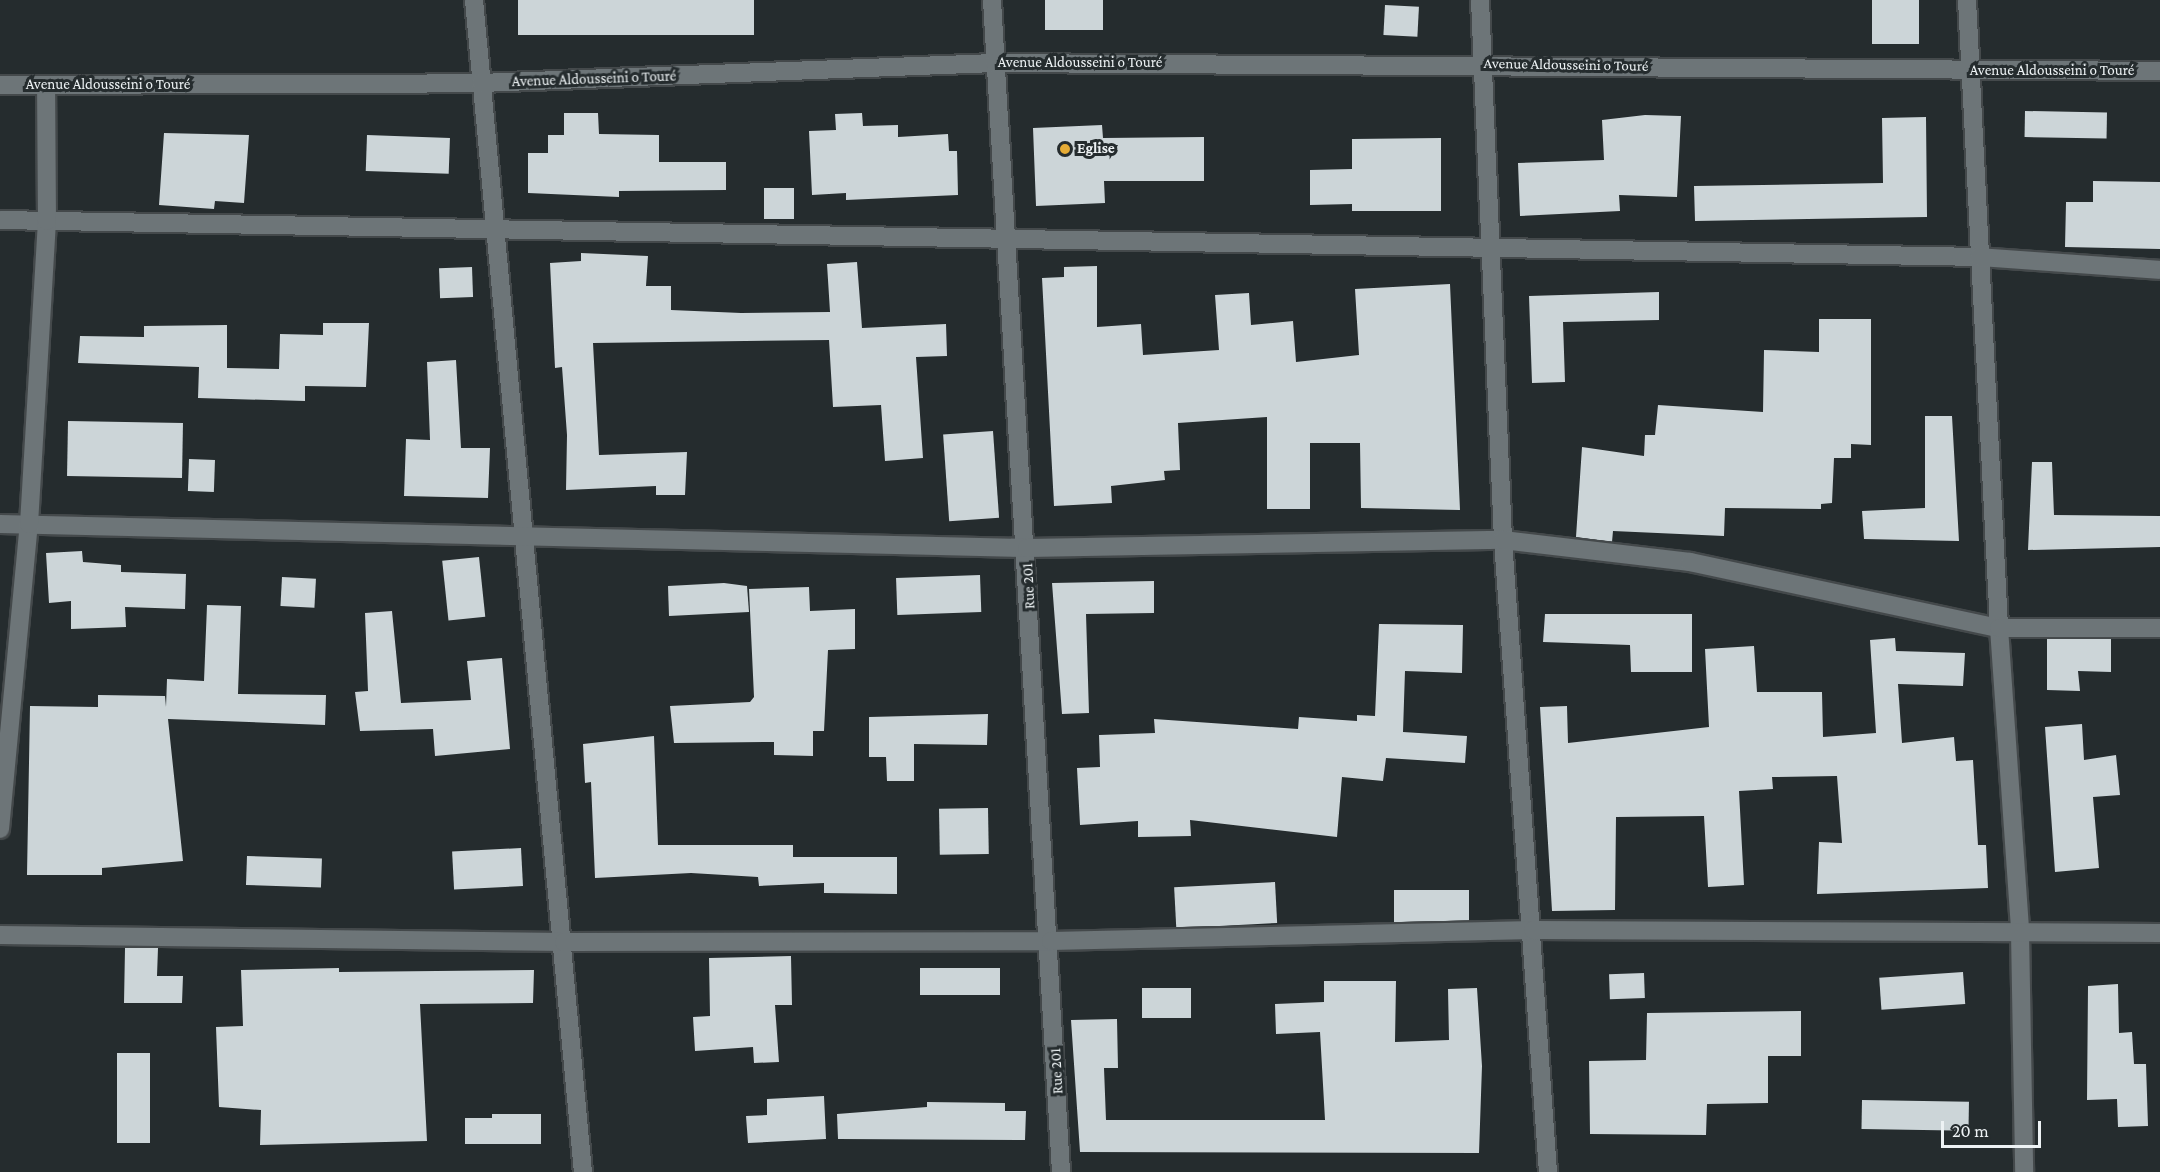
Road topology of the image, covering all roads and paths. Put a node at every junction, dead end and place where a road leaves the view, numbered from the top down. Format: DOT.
graph roads {
  1 [pos="474,0"];
  2 [pos="992,0"];
  3 [pos="1480,0"];
  4 [pos="1967,0"];
  5 [pos="996,63"];
  6 [pos="1482,63"];
  7 [pos="2160,70"];
  8 [pos="1974,71"];
  9 [pos="481,83"];
  10 [pos="0,85"];
  11 [pos="46,85"];
  12 [pos="0,220"];
  13 [pos="47,221"];
  14 [pos="495,231"];
  15 [pos="1008,237"];
  16 [pos="1492,250"];
  17 [pos="1979,257"];
  18 [pos="2160,270"];
  19 [pos="0,524"];
  20 [pos="29,524"];
  21 [pos="528,537"];
  22 [pos="1503,540"];
  23 [pos="1027,549"];
  24 [pos="1999,628"];
  25 [pos="2160,628"];
  26 [pos="0,829"];
  27 [pos="1533,930"];
  28 [pos="2020,932"];
  29 [pos="2160,933"];
  30 [pos="0,936"];
  31 [pos="1051,941"];
  32 [pos="564,942"];
  33 [pos="583,1172"];
  34 [pos="1061,1172"];
  35 [pos="1548,1172"];
  36 [pos="2025,1172"];
  1 -- 9 [label="street"];
  2 -- 5 [label="street, Rue 201"];
  3 -- 6 [label="street"];
  4 -- 8 [label="street"];
  5 -- 6 [label="street, Avenue Aldousseini o Touré"];
  5 -- 9 [label="street, Avenue Aldousseini o Touré"];
  5 -- 15 [label="street, Rue 201"];
  6 -- 8 [label="street, Avenue Aldousseini o Touré"];
  6 -- 16 [label="street"];
  7 -- 8 [label="street, Avenue Aldousseini o Touré"];
  8 -- 17 [label="street"];
  9 -- 11 [label="street, Avenue Aldousseini o Touré"];
  9 -- 14 [label="street"];
  10 -- 11 [label="street, Avenue Aldousseini o Touré"];
  11 -- 13 [label="street"];
  12 -- 13 [label="street"];
  13 -- 14 [label="street"];
  13 -- 20 [label="street"];
  14 -- 15 [label="street"];
  14 -- 21 [label="street"];
  15 -- 16 [label="street"];
  15 -- 23 [label="street, Rue 201"];
  16 -- 17 [label="street"];
  16 -- 22 [label="street"];
  17 -- 18 [label="street"];
  17 -- 24 [label="street"];
  19 -- 20 [label="street"];
  20 -- 21 [label="street"];
  20 -- 26 [label="street"];
  21 -- 23 [label="street"];
  21 -- 32 [label="street"];
  22 -- 23 [label="street"];
  22 -- 24 [label="street"];
  22 -- 27 [label="street"];
  23 -- 31 [label="street, Rue 201"];
  24 -- 25 [label="street"];
  24 -- 28 [label="street"];
  27 -- 28 [label="street"];
  27 -- 31 [label="street"];
  27 -- 35 [label="street"];
  28 -- 29 [label="street"];
  28 -- 36 [label="street"];
  30 -- 32 [label="street"];
  31 -- 32 [label="street"];
  31 -- 34 [label="street, Rue 201"];
  32 -- 33 [label="street"];
}
